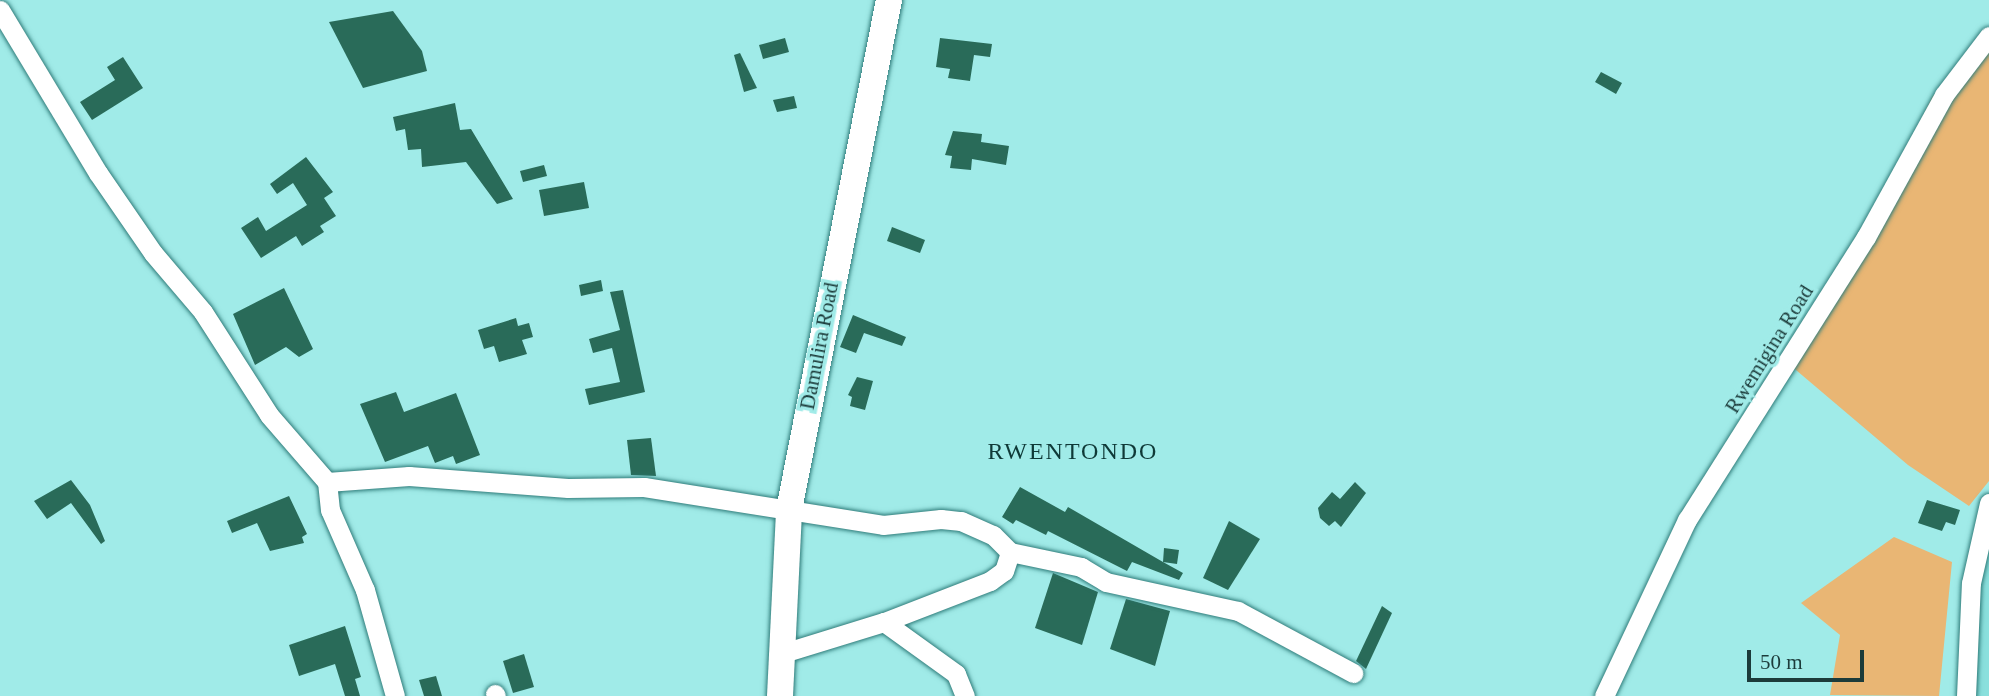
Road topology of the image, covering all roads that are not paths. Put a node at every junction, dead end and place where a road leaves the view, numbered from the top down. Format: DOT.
graph roads {
  1 [pos="889,0"];
  2 [pos="0,10"];
  3 [pos="1989,36"];
  4 [pos="327,482"];
  5 [pos="1989,503"];
  6 [pos="789,510"];
  7 [pos="1010,552"];
  8 [pos="884,622"];
  9 [pos="780,654"];
  10 [pos="1353,673"];
  11 [pos="395,696"];
  12 [pos="780,696"];
  13 [pos="965,696"];
  14 [pos="1604,696"];
  15 [pos="1966,696"];
  1 -- 6 [label="street, Damulira Road"];
  2 -- 4 [label="street"];
  3 -- 14 [label="street, Rwemigina Road"];
  4 -- 6 [label="street"];
  4 -- 11 [label="street"];
  5 -- 15 [label="street"];
  6 -- 7 [label="street"];
  6 -- 9 [label="street, Damulira Road"];
  7 -- 8 [label="street"];
  7 -- 10 [label="street"];
  8 -- 9 [label="street"];
  8 -- 13 [label="street"];
  9 -- 12 [label="street, Damulira Road"];
}
